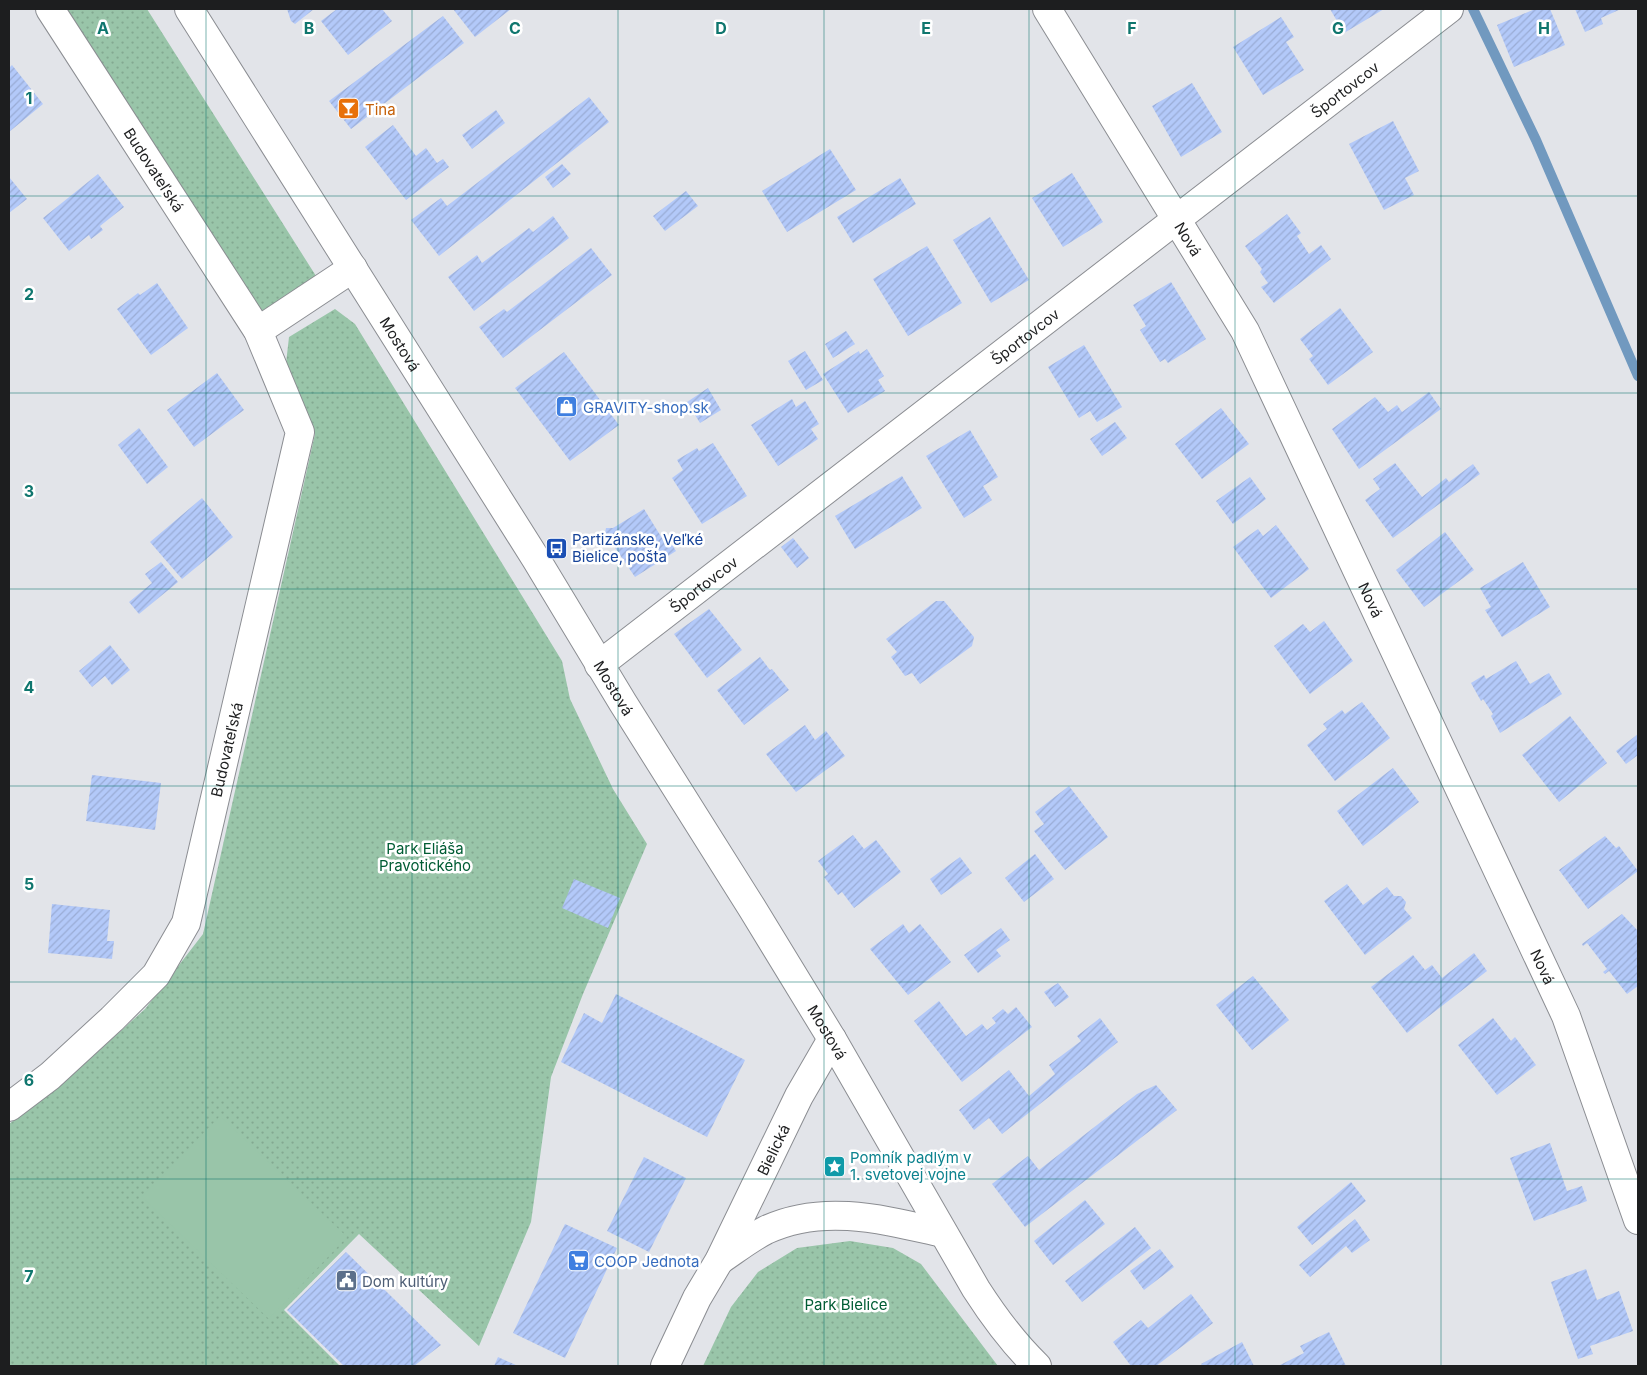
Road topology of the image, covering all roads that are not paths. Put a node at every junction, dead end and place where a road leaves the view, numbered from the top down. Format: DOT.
graph roads {
  1 [pos="50,9"];
  2 [pos="189,9"];
  3 [pos="1047,9"];
  4 [pos="1449,9"];
  5 [pos="1176,218"];
  6 [pos="353,268"];
  7 [pos="258,331"];
  8 [pos="599,665"];
  9 [pos="832,1039"];
  10 [pos="9,1107"];
  11 [pos="1638,1220"];
  12 [pos="944,1233"];
  13 [pos="719,1261"];
  14 [pos="665,1366"];
  15 [pos="1037,1366"];
  1 -- 7 [label="street, Budovateľská"];
  2 -- 6 [label="street, Mostová"];
  3 -- 5 [label="street, Nová"];
  4 -- 5 [label="street, Športovcov"];
  5 -- 8 [label="street, Športovcov"];
  5 -- 11 [label="street, Nová"];
  6 -- 7 [label="street"];
  6 -- 8 [label="street, Mostová"];
  7 -- 10 [label="street, Budovateľská"];
  8 -- 9 [label="street, Mostová"];
  9 -- 12 [label="street, Mostová"];
  9 -- 13 [label="street, Bielická"];
  12 -- 13 [label="street, Bielická"];
  12 -- 15 [label="street, Mostová"];
  13 -- 14 [label="street, Bielická"];
}
